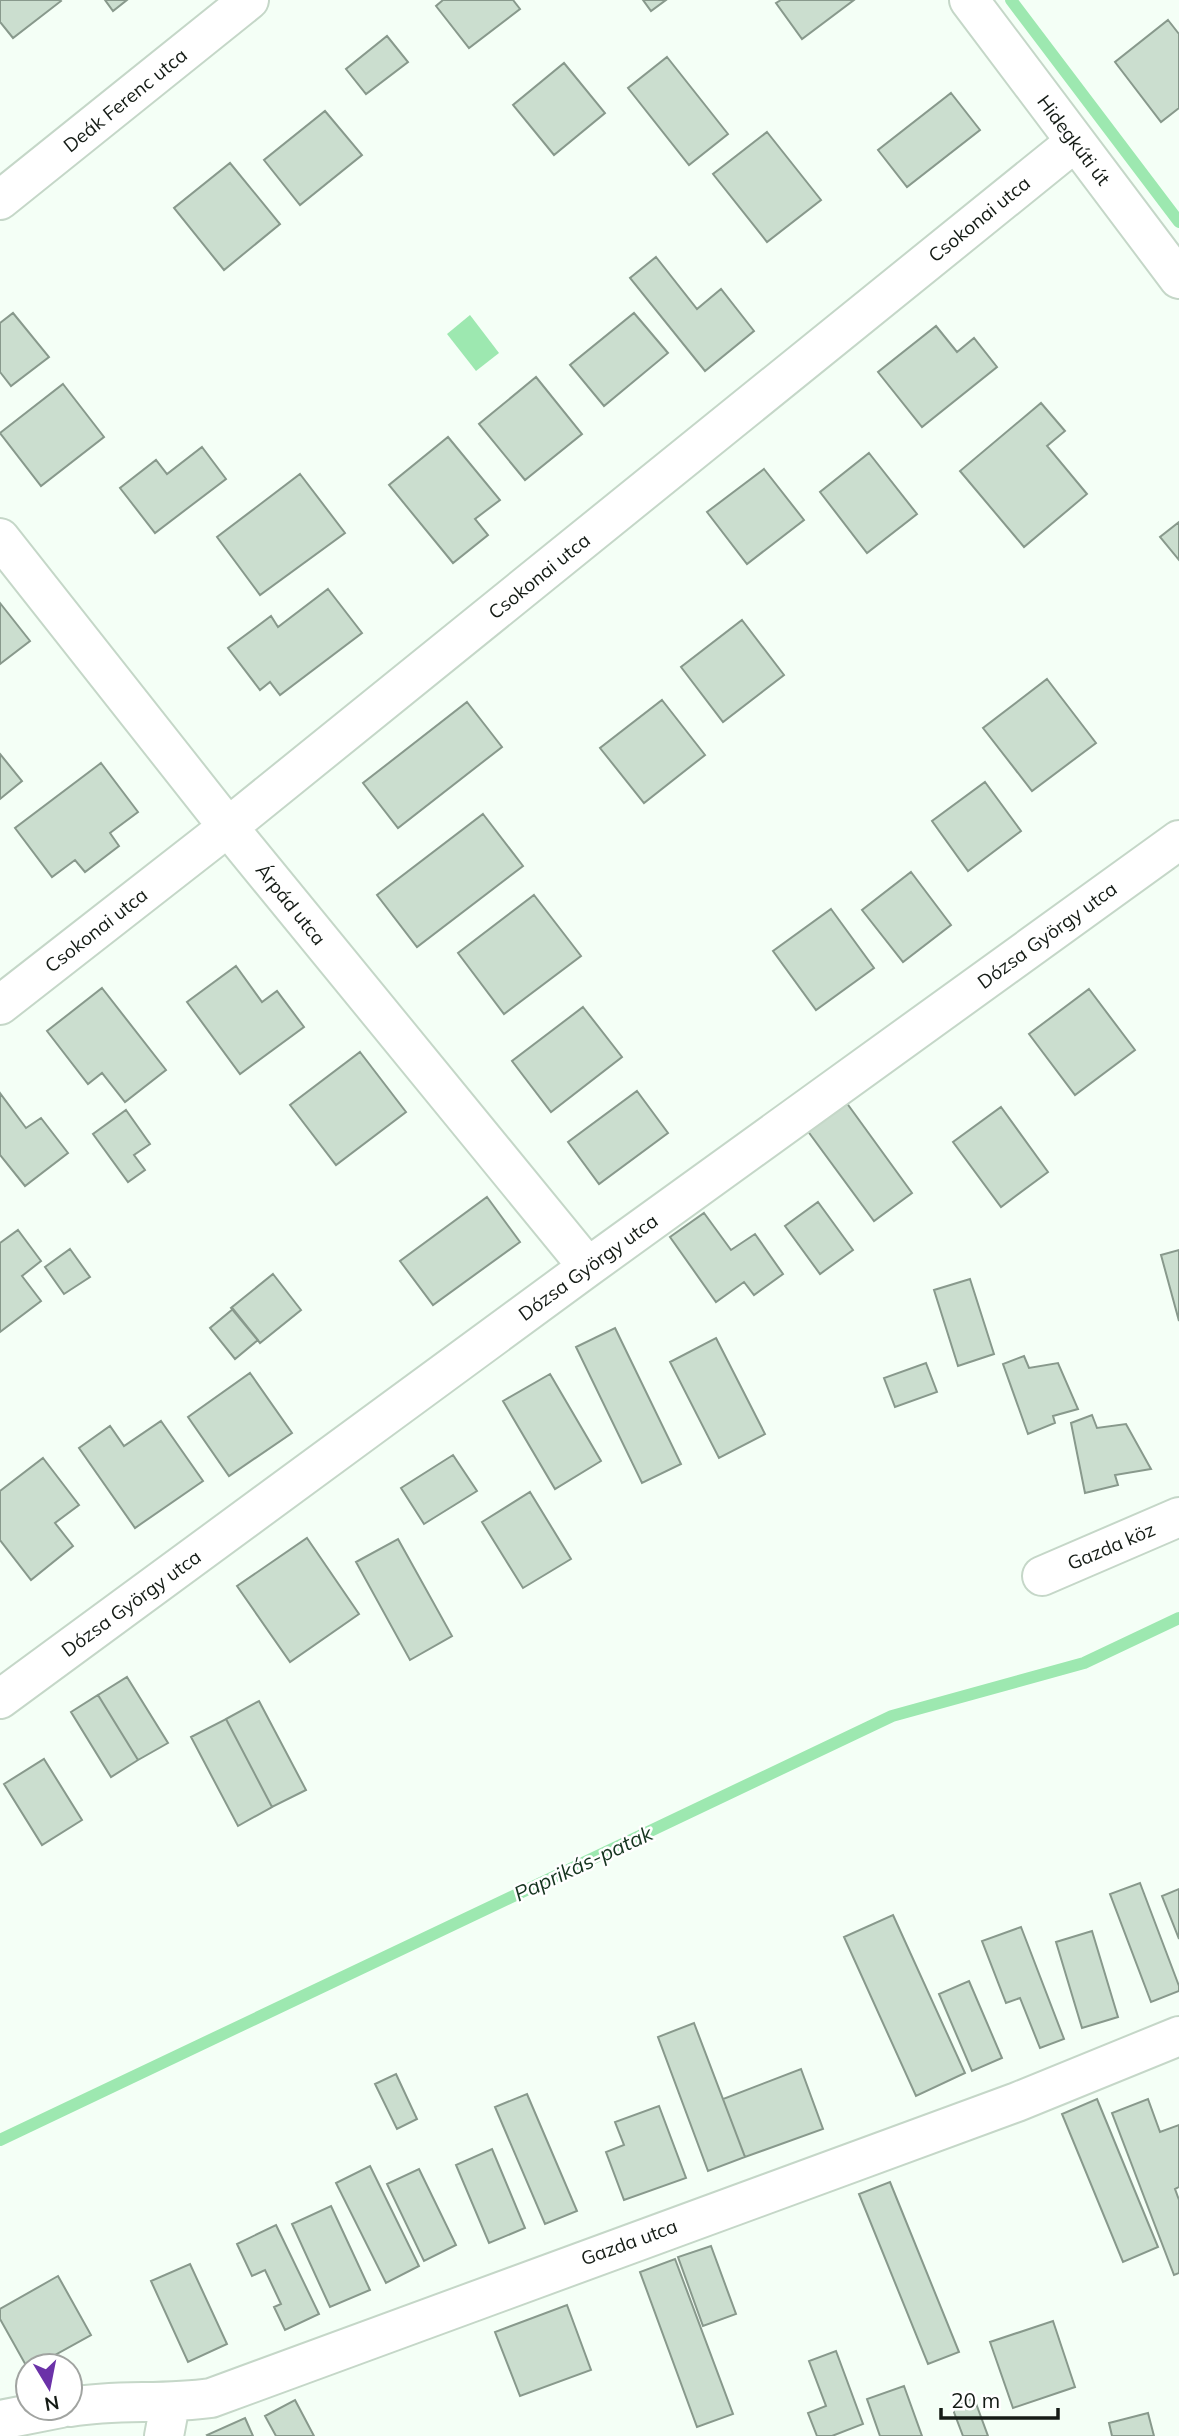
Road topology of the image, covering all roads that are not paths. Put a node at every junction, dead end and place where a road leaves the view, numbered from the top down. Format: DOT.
graph roads {
  1 [pos="249,0"];
  2 [pos="970,0"];
  3 [pos="1075,142"];
  4 [pos="0,200"];
  5 [pos="1178,275"];
  6 [pos="0,538"];
  7 [pos="228,827"];
  8 [pos="1179,840"];
  9 [pos="0,1005"];
  10 [pos="588,1267"];
  11 [pos="1179,1517"];
  12 [pos="1042,1576"];
  13 [pos="0,1699"];
  14 [pos="1179,2036"];
  15 [pos="84,2405"];
  16 [pos="167,2420"];
  1 -- 4 [label="street, Deák Ferenc utca"];
  2 -- 3 [label="street, Hidegkúti út"];
  3 -- 5 [label="street, Hidegkúti út"];
  3 -- 7 [label="street, Csokonai utca"];
  6 -- 7 [label="street, Árpád utca"];
  7 -- 9 [label="street, Csokonai utca"];
  7 -- 10 [label="street, Árpád utca"];
  8 -- 10 [label="street, Dózsa György utca"];
  10 -- 13 [label="street, Dózsa György utca"];
  11 -- 12 [label="street, Gazda köz"];
  14 -- 16 [label="street, Gazda utca"];
  15 -- 16 [label="street, Gazda utca"];
}
